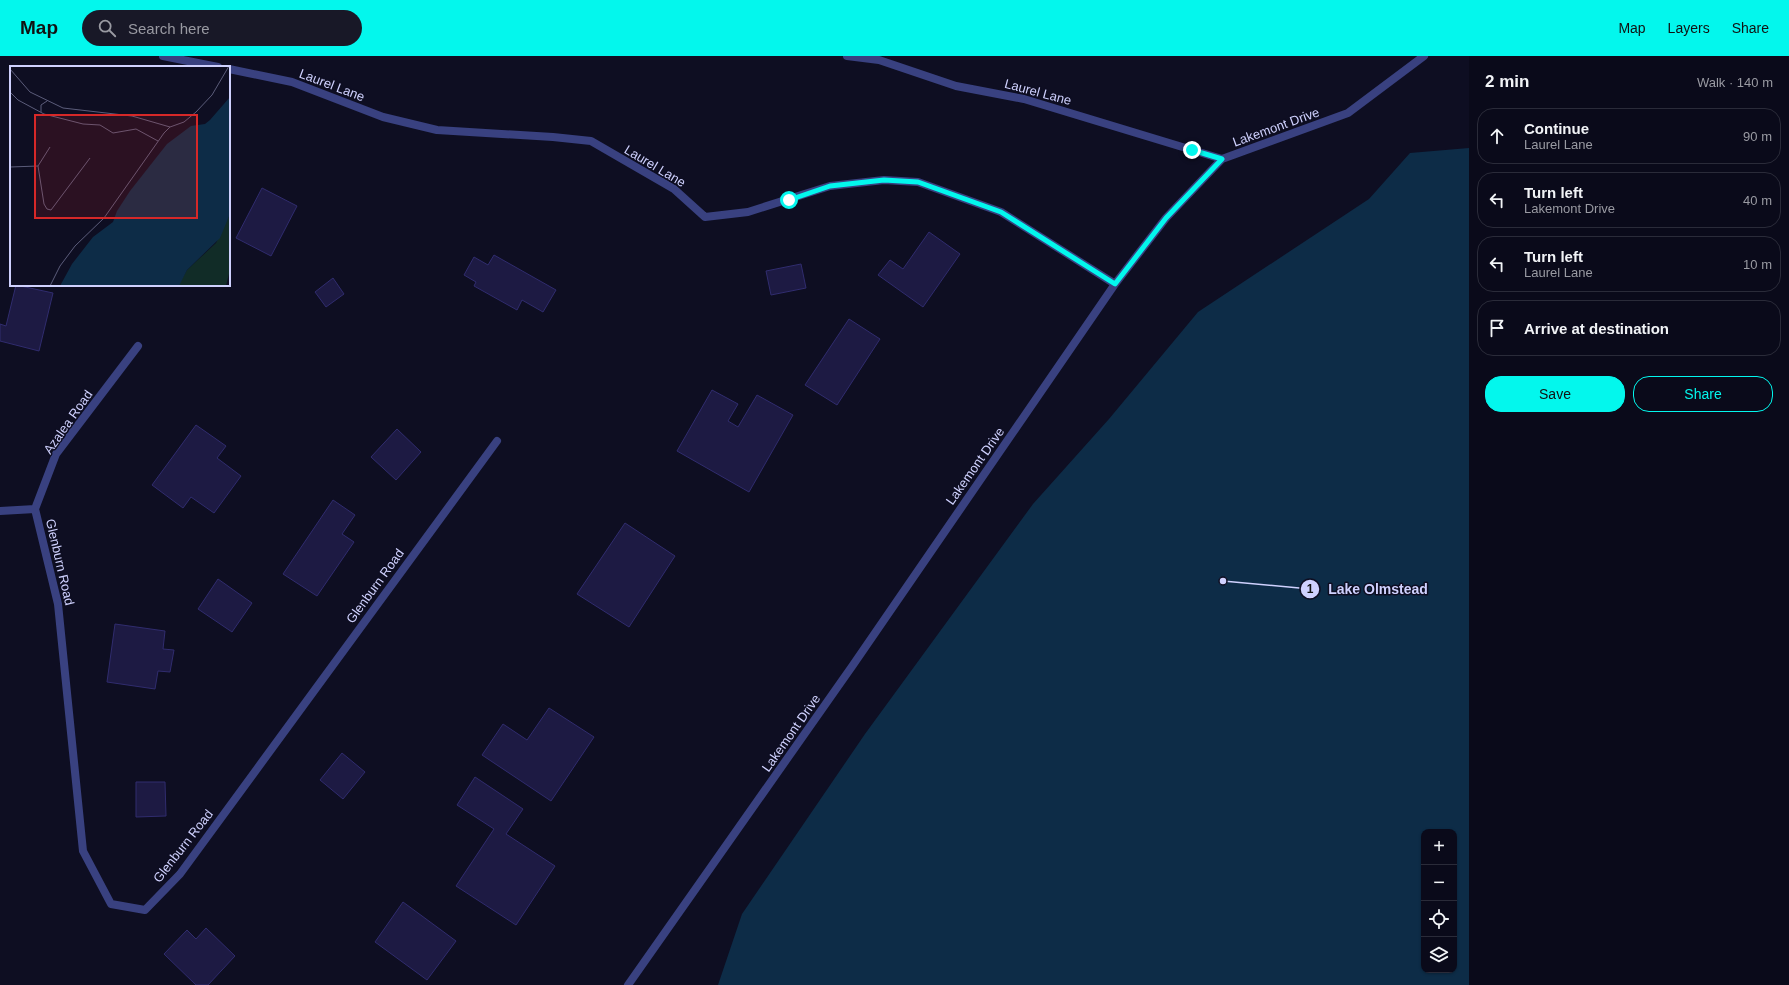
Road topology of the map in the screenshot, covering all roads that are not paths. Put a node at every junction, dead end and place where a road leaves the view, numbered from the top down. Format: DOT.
graph roads {
  1 [pos="163,56"];
  2 [pos="847,56"];
  3 [pos="1424,56"];
  4 [pos="213,66"];
  5 [pos="230,69"];
  6 [pos="1222,159"];
  7 [pos="1115,284"];
  8 [pos="138,346"];
  9 [pos="497,441"];
  10 [pos="35,510"];
  11 [pos="0,511"];
  12 [pos="628,985"];
  1 -- 4 [label="street"];
  2 -- 6 [label="street, Laurel Lane"];
  3 -- 6 [label="street, Lakemont Drive"];
  5 -- 7 [label="street, Laurel Lane"];
  6 -- 7 [label="street, Lakemont Drive"];
  7 -- 12 [label="street, Lakemont Drive"];
  8 -- 10 [label="street, Azalea Road"];
  9 -- 10 [label="street, Glenburn Road"];
  10 -- 11 [label="street"];
}
